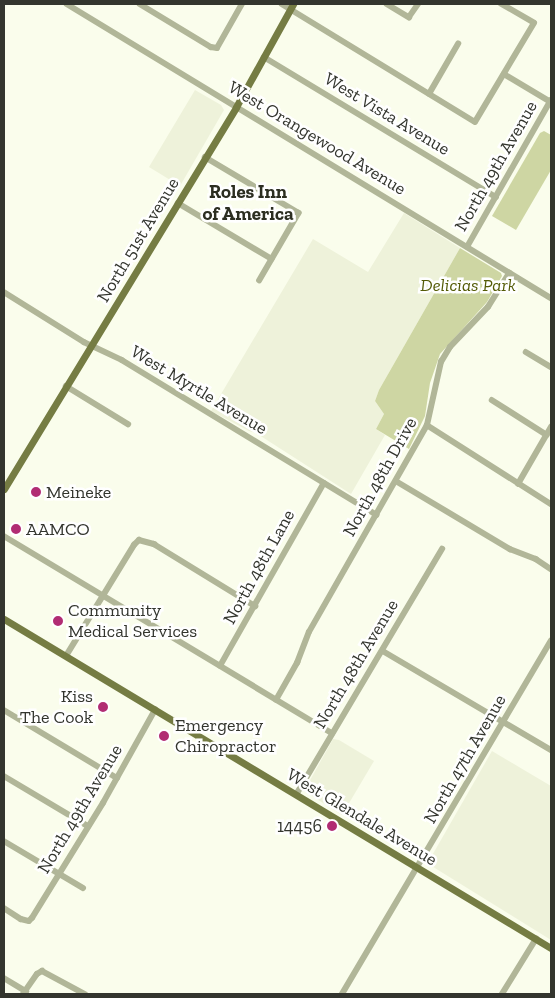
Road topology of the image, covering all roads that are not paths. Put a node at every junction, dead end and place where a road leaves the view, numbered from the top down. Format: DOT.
graph roads {
  1 [pos="66,4"];
  2 [pos="140,4"];
  3 [pos="242,4"];
  4 [pos="282,4"];
  5 [pos="387,4"];
  6 [pos="418,4"];
  7 [pos="501,4"];
  8 [pos="291,6"];
  9 [pos="458,44"];
  10 [pos="264,56"];
  11 [pos="504,74"];
  12 [pos="428,94"];
  13 [pos="551,101"];
  14 [pos="236,107"];
  15 [pos="205,157"];
  16 [pos="496,196"];
  17 [pos="178,203"];
  18 [pos="467,247"];
  19 [pos="272,259"];
  20 [pos="509,273"];
  21 [pos="260,280"];
  22 [pos="4,292"];
  23 [pos="551,298"];
  24 [pos="92,345"];
  25 [pos="526,352"];
  26 [pos="551,367"];
  27 [pos="66,386"];
  28 [pos="492,400"];
  29 [pos="128,424"];
  30 [pos="427,425"];
  31 [pos="551,427"];
  32 [pos="547,435"];
  33 [pos="396,481"];
  34 [pos="324,483"];
  35 [pos="518,484"];
  36 [pos="4,489"];
  37 [pos="551,504"];
  38 [pos="377,515"];
  39 [pos="4,536"];
  40 [pos="442,549"];
  41 [pos="551,569"];
  42 [pos="102,596"];
  43 [pos="255,606"];
  44 [pos="4,619"];
  45 [pos="551,641"];
  46 [pos="383,651"];
  47 [pos="549,651"];
  48 [pos="66,656"];
  49 [pos="220,666"];
  50 [pos="276,700"];
  51 [pos="4,710"];
  52 [pos="155,710"];
  53 [pos="504,722"];
  54 [pos="332,734"];
  55 [pos="551,750"];
  56 [pos="4,776"];
  57 [pos="117,778"];
  58 [pos="296,795"];
  59 [pos="88,826"];
  60 [pos="4,841"];
  61 [pos="418,868"];
  62 [pos="59,874"];
  63 [pos="83,888"];
  64 [pos="4,908"];
  65 [pos="536,939"];
  66 [pos="551,948"];
  67 [pos="4,978"];
  68 [pos="25,993"];
  69 [pos="85,994"];
  70 [pos="342,994"];
  71 [pos="502,994"];
  1 -- 14 [label="street, West Orangewood Avenue"];
  2 -- 3 [label="street"];
  4 -- 8 [label="street"];
  5 -- 6 [label="street"];
  7 -- 11 [label="street"];
  8 -- 10 [label="main road, North 51st Avenue"];
  8 -- 12 [label="street"];
  9 -- 12 [label="street"];
  10 -- 14 [label="main road, North 51st Avenue"];
  10 -- 16 [label="street, West Vista Avenue"];
  11 -- 12 [label="street"];
  11 -- 13 [label="street"];
  13 -- 16 [label="street, North 49th Avenue"];
  14 -- 15 [label="main road, North 51st Avenue"];
  14 -- 18 [label="street, West Orangewood Avenue"];
  15 -- 17 [label="main road, North 51st Avenue"];
  15 -- 19 [label="street"];
  16 -- 18 [label="street, North 49th Avenue"];
  17 -- 19 [label="street"];
  17 -- 24 [label="main road, North 51st Avenue"];
  18 -- 20 [label="street, West Orangewood Avenue"];
  19 -- 21 [label="street"];
  20 -- 23 [label="street, West Orangewood Avenue"];
  20 -- 30 [label="street, North 48th Drive"];
  22 -- 24 [label="street, West Myrtle Avenue"];
  24 -- 27 [label="main road, North 51st Avenue"];
  24 -- 34 [label="street, West Myrtle Avenue"];
  25 -- 26 [label="street"];
  27 -- 29 [label="street"];
  27 -- 36 [label="main road, North 51st Avenue"];
  28 -- 32 [label="street"];
  30 -- 33 [label="street, North 48th Drive"];
  30 -- 35 [label="street"];
  31 -- 32 [label="street"];
  32 -- 35 [label="street"];
  33 -- 38 [label="street, North 48th Drive"];
  33 -- 41 [label="street"];
  34 -- 38 [label="street, West Myrtle Avenue"];
  34 -- 43 [label="street, North 48th Lane"];
  35 -- 37 [label="street"];
  38 -- 50 [label="street, North 48th Drive"];
  39 -- 42 [label="street"];
  40 -- 46 [label="street, North 48th Avenue"];
  42 -- 43 [label="street"];
  42 -- 48 [label="street"];
  42 -- 49 [label="street"];
  43 -- 49 [label="street, North 48th Lane"];
  44 -- 48 [label="main road, West Glendale Avenue"];
  45 -- 47 [label="street, North 47th Avenue"];
  46 -- 53 [label="street"];
  46 -- 54 [label="street, North 48th Avenue"];
  47 -- 53 [label="street, North 47th Avenue"];
  48 -- 52 [label="main road, West Glendale Avenue"];
  49 -- 50 [label="street"];
  50 -- 54 [label="street"];
  51 -- 57 [label="street"];
  52 -- 57 [label="street, North 49th Avenue"];
  52 -- 58 [label="main road, West Glendale Avenue"];
  53 -- 55 [label="street"];
  53 -- 61 [label="street, North 47th Avenue"];
  54 -- 58 [label="street, North 48th Avenue"];
  56 -- 59 [label="street"];
  57 -- 59 [label="street, North 49th Avenue"];
  58 -- 61 [label="main road, West Glendale Avenue"];
  59 -- 62 [label="street, North 49th Avenue"];
  60 -- 62 [label="street"];
  61 -- 65 [label="main road, West Glendale Avenue"];
  61 -- 70 [label="street, North 47th Avenue"];
  62 -- 63 [label="street"];
  62 -- 64 [label="street, North 49th Avenue"];
  65 -- 66 [label="main road, West Glendale Avenue"];
  65 -- 71 [label="street"];
  67 -- 68 [label="street"];
  68 -- 69 [label="street"];
}
